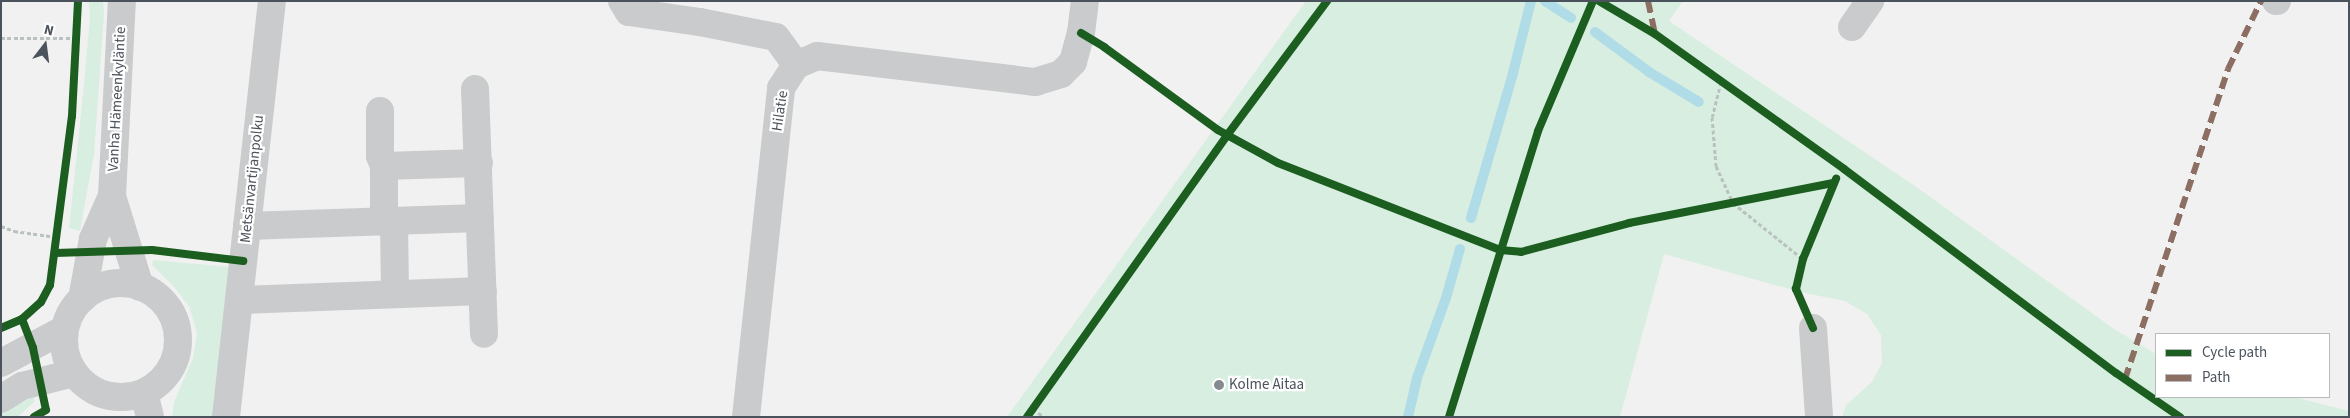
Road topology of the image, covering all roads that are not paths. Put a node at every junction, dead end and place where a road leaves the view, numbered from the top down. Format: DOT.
graph roads {
  1 [pos="122,1"];
  2 [pos="272,1"];
  3 [pos="622,1"];
  4 [pos="1085,1"];
  5 [pos="1870,1"];
  6 [pos="701,12"];
  7 [pos="1852,27"];
  8 [pos="796,65"];
  9 [pos="476,89"];
  10 [pos="380,111"];
  11 [pos="479,163"];
  12 [pos="384,166"];
  13 [pos="112,196"];
  14 [pos="479,218"];
  15 [pos="389,222"];
  16 [pos="247,226"];
  17 [pos="140,287"];
  18 [pos="483,291"];
  19 [pos="395,294"];
  20 [pos="82,299"];
  21 [pos="239,300"];
  22 [pos="1813,328"];
  23 [pos="65,329"];
  24 [pos="484,334"];
  25 [pos="1,363"];
  26 [pos="74,373"];
  27 [pos="1,399"];
  28 [pos="147,405"];
  29 [pos="226,417"];
  30 [pos="746,417"];
  31 [pos="1820,417"];
  1 -- 13 [label="street, Vanha Hämeenkyläntie"];
  2 -- 16 [label="street, Metsänvartijanpolku"];
  3 -- 6 [label="street"];
  4 -- 8 [label="street"];
  5 -- 7 [label="street"];
  6 -- 8 [label="street"];
  8 -- 30 [label="street, Hilatie"];
  9 -- 11 [label="street"];
  10 -- 12 [label="street"];
  11 -- 12 [label="street"];
  11 -- 14 [label="street"];
  12 -- 15 [label="street"];
  13 -- 17 [label="street, Vanha Hämeenkyläntie"];
  13 -- 20 [label="street, Vanha Hämeenkyläntie"];
  14 -- 15 [label="street"];
  14 -- 18 [label="street"];
  15 -- 16 [label="street"];
  15 -- 19 [label="street"];
  16 -- 21 [label="street, Metsänvartijanpolku"];
  17 -- 20 [label="street"];
  17 -- 28 [label="street"];
  18 -- 19 [label="street"];
  18 -- 24 [label="street"];
  19 -- 21 [label="street"];
  20 -- 23 [label="street"];
  21 -- 29 [label="street, Metsänvartijanpolku"];
  22 -- 31 [label="street"];
  23 -- 25 [label="street"];
  23 -- 26 [label="street"];
  26 -- 27 [label="street"];
  26 -- 28 [label="street"];
}
